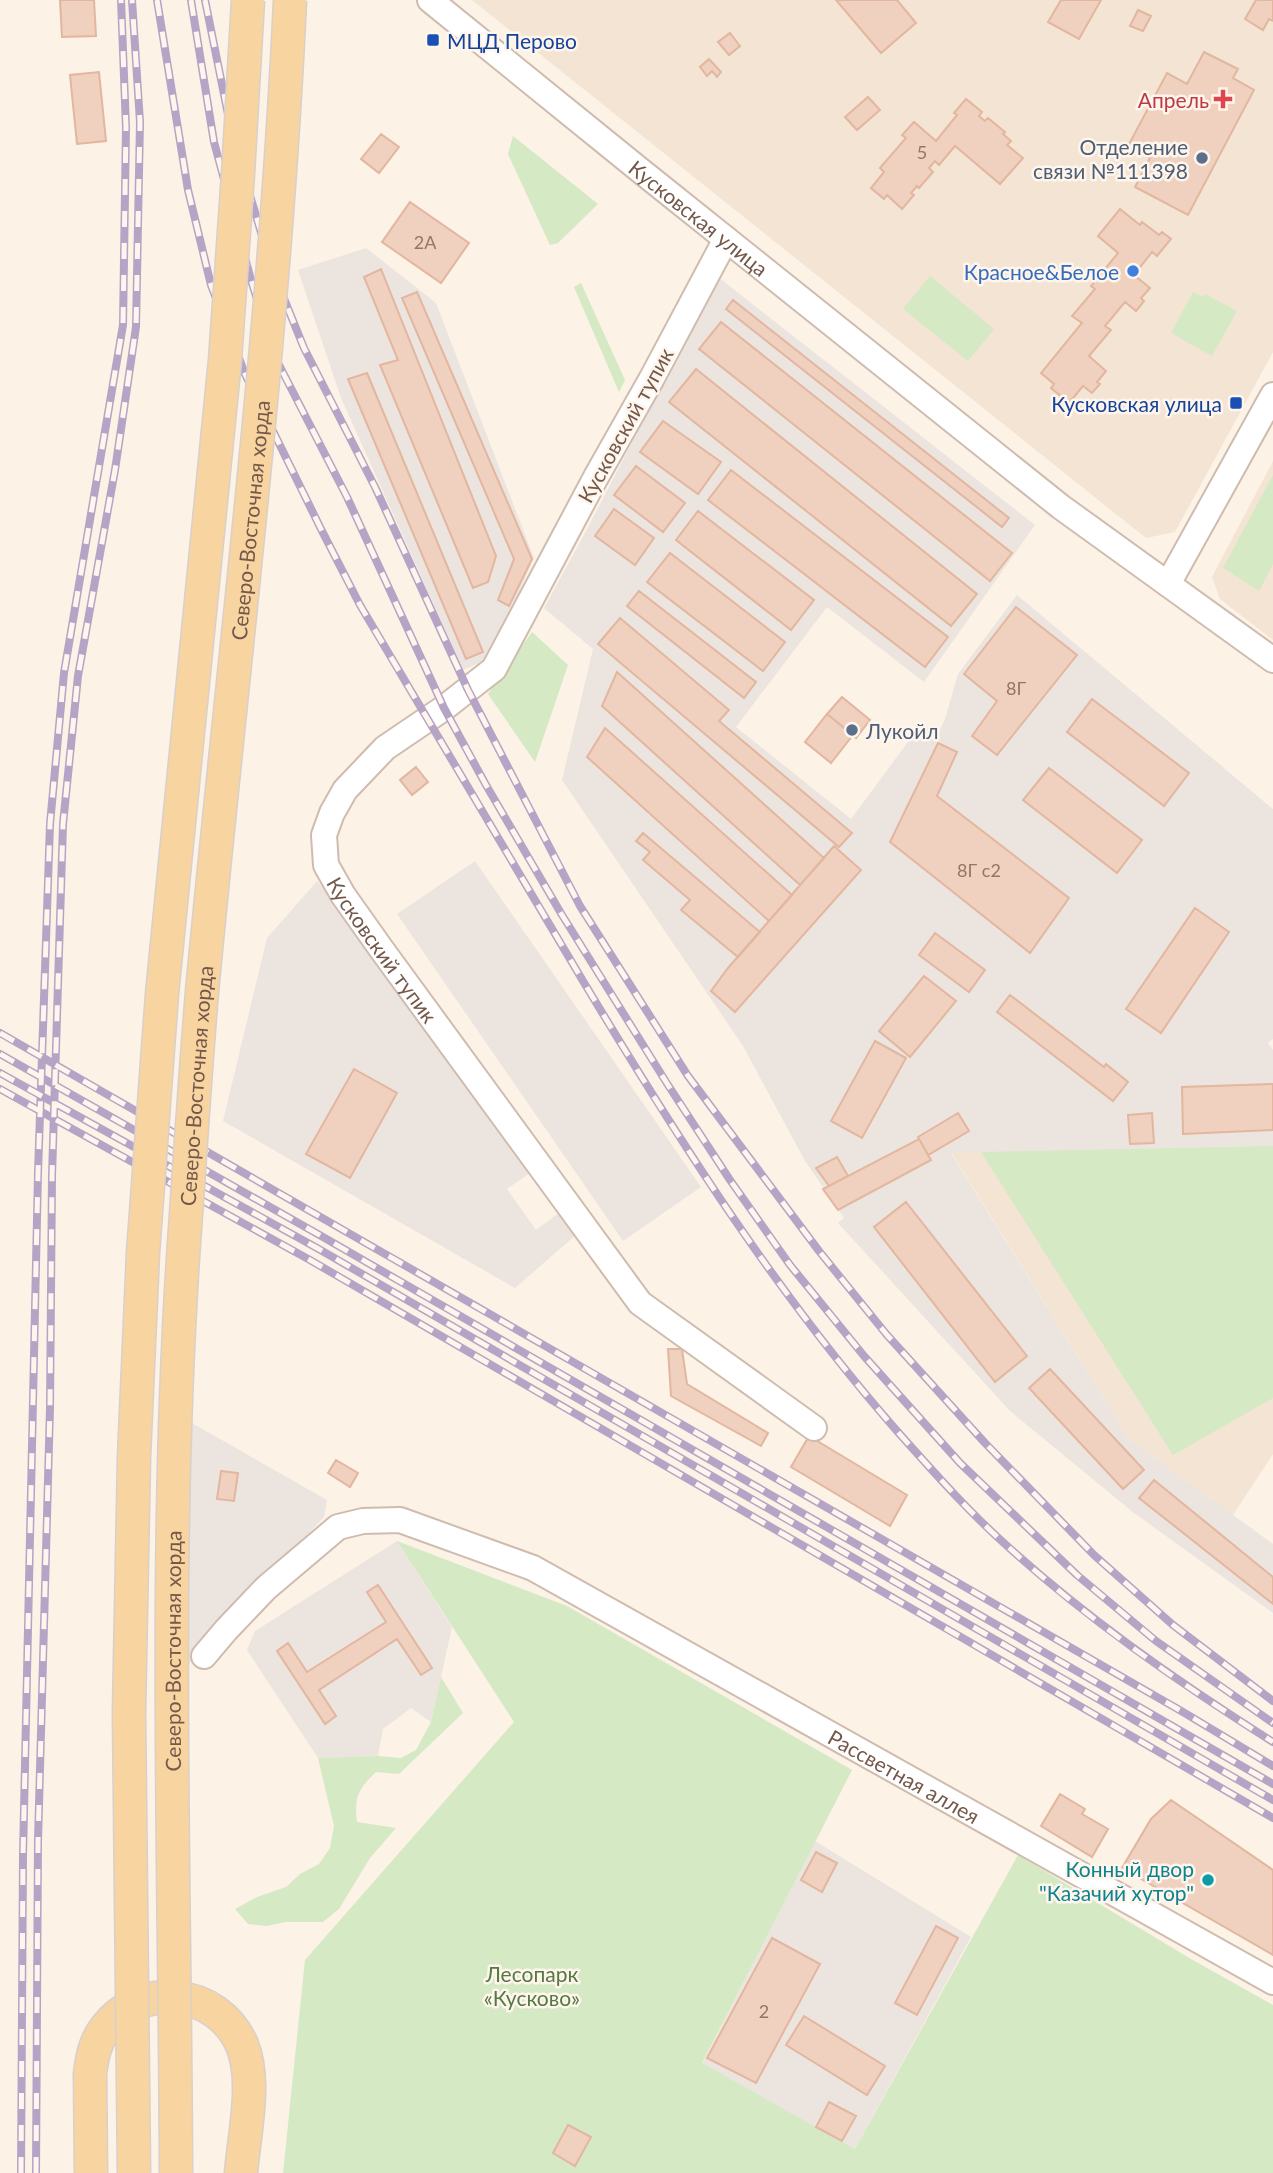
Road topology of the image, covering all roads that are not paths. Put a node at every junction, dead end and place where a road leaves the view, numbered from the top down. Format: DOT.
graph roads {
  1 [pos="248,0"];
  2 [pos="290,0"];
  3 [pos="430,0"];
  4 [pos="726,239"];
  5 [pos="1273,395"];
  6 [pos="1168,584"];
  7 [pos="1273,660"];
  8 [pos="814,1428"];
  9 [pos="204,1656"];
  10 [pos="1273,1983"];
  11 [pos="91,2173"];
  12 [pos="134,2173"];
  13 [pos="176,2173"];
  14 [pos="242,2173"];
  1 -- 12 [label="main road, Северо-Восточная хорда, bridge"];
  2 -- 13 [label="main road, Северо-Восточная хорда, bridge"];
  3 -- 4 [label="street, Кусковская улица"];
  4 -- 6 [label="street, Кусковская улица"];
  4 -- 8 [label="street, Кусковский тупик"];
  5 -- 6 [label="street"];
  6 -- 7 [label="street, Кусковская улица"];
  9 -- 10 [label="street, Рассветная аллея"];
  11 -- 14 [label="main road"];
}
